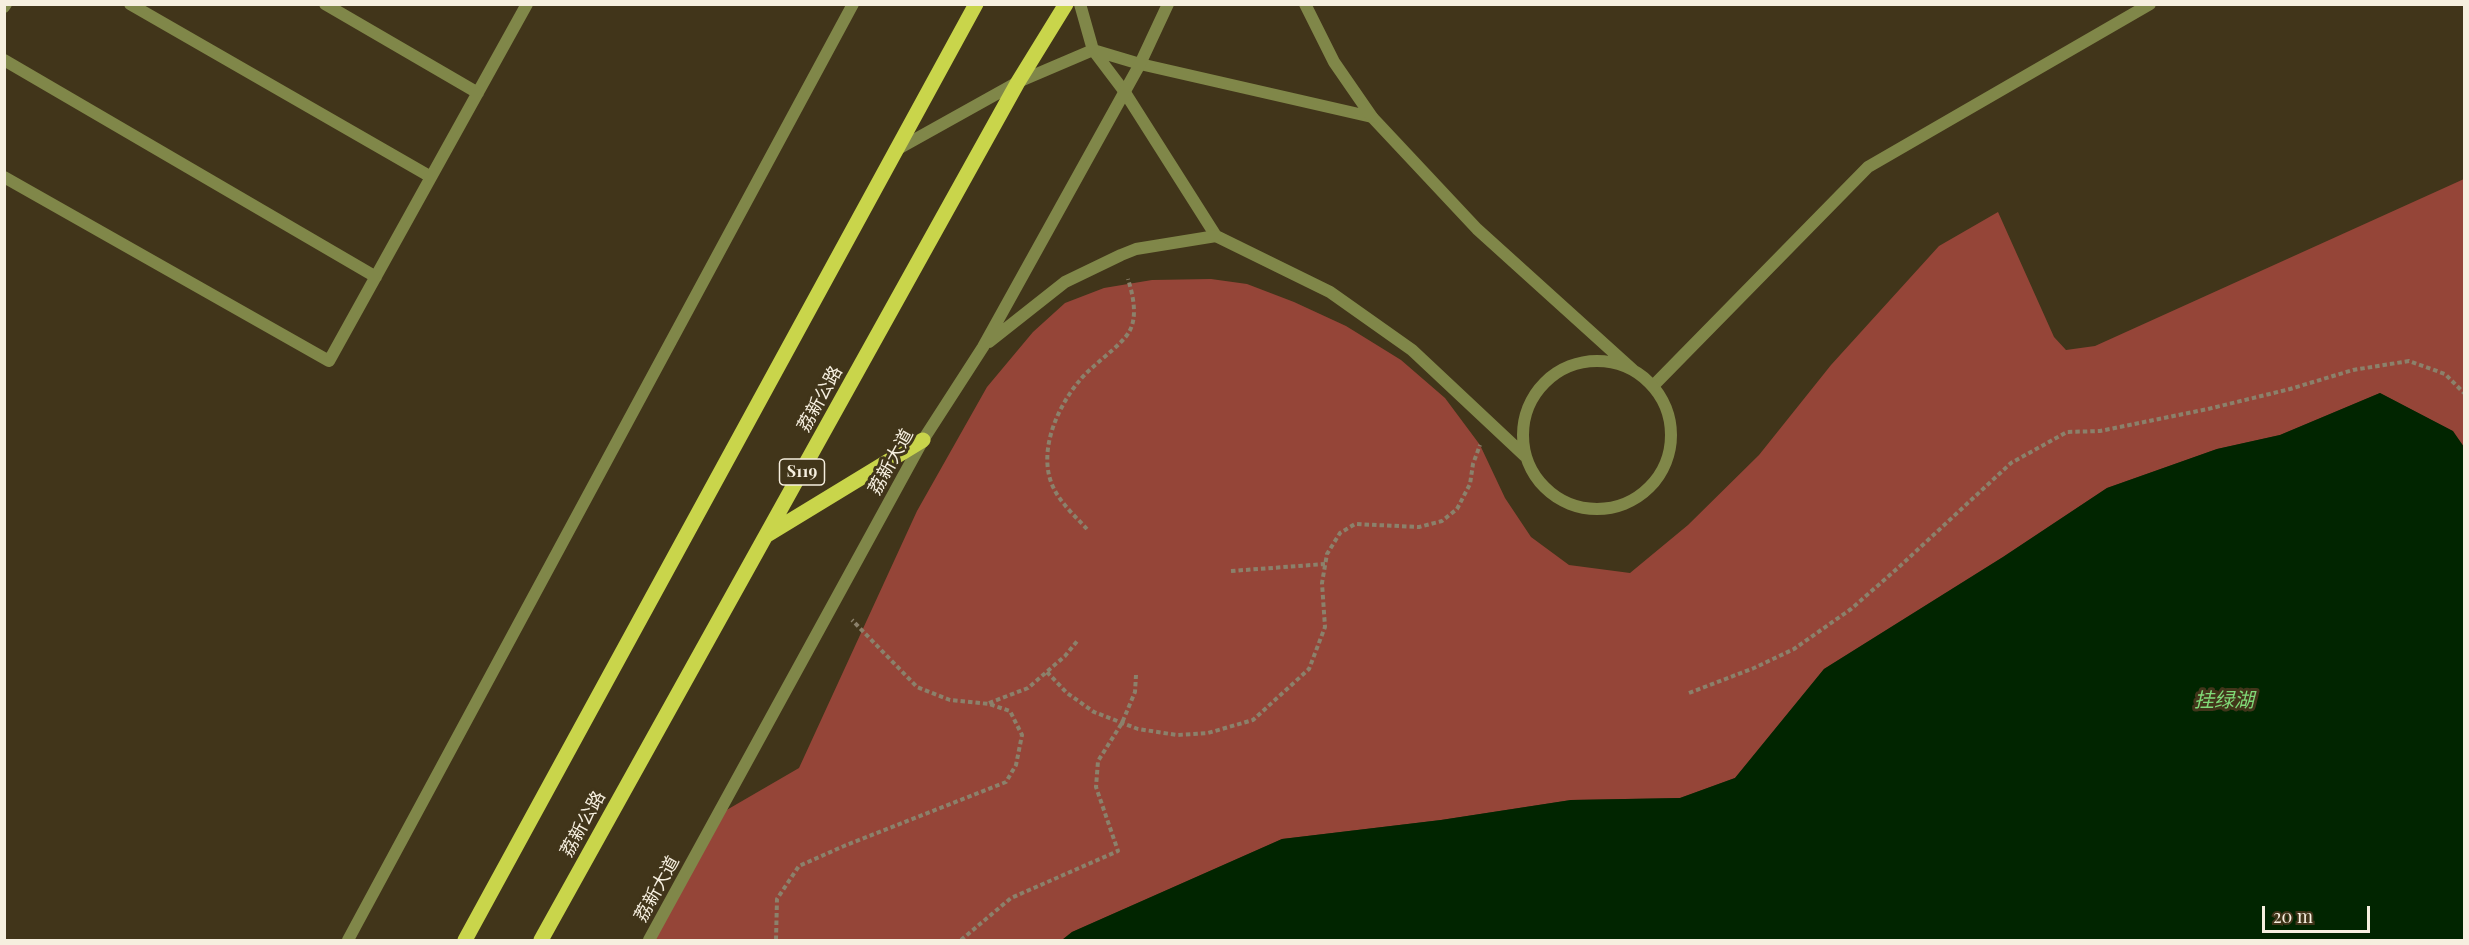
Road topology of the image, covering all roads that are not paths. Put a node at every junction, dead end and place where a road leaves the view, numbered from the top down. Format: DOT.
graph roads {
  1 [pos="130,4"];
  2 [pos="325,4"];
  3 [pos="527,4"];
  4 [pos="853,4"];
  5 [pos="976,4"];
  6 [pos="1066,4"];
  7 [pos="1080,4"];
  8 [pos="1168,4"];
  9 [pos="1305,4"];
  10 [pos="2150,4"];
  11 [pos="2134,9"];
  12 [pos="1093,50"];
  13 [pos="4,60"];
  14 [pos="1140,64"];
  15 [pos="1018,81"];
  16 [pos="1124,91"];
  17 [pos="478,93"];
  18 [pos="1372,117"];
  19 [pos="895,151"];
  20 [pos="4,177"];
  21 [pos="432,177"];
  22 [pos="1216,236"];
  23 [pos="376,277"];
  24 [pos="983,347"];
  25 [pos="1633,370"];
  26 [pos="1653,386"];
  27 [pos="923,440"];
  28 [pos="1525,456"];
  29 [pos="765,536"];
  30 [pos="348,940"];
  31 [pos="465,940"];
  32 [pos="541,940"];
  33 [pos="649,940"];
  1 -- 21 [label="street"];
  2 -- 17 [label="street"];
  3 -- 17 [label="street"];
  4 -- 30 [label="street"];
  5 -- 19 [label="main road"];
  6 -- 15 [label="main road, 荔新公路 / S119"];
  7 -- 12 [label="street"];
  8 -- 14 [label="street, 荔新大道"];
  9 -- 18 [label="street"];
  10 -- 11 [label="street"];
  11 -- 26 [label="street"];
  12 -- 14 [label="street"];
  12 -- 15 [label="street"];
  12 -- 16 [label="street"];
  13 -- 23 [label="street"];
  14 -- 16 [label="street, 荔新大道"];
  14 -- 18 [label="street"];
  15 -- 19 [label="street"];
  15 -- 29 [label="main road, 荔新公路 / S119"];
  16 -- 22 [label="street"];
  16 -- 24 [label="street, 荔新大道"];
  17 -- 21 [label="street"];
  18 -- 25 [label="street"];
  19 -- 31 [label="main road"];
  20 -- 23 [label="street"];
  21 -- 23 [label="street"];
  22 -- 24 [label="street"];
  22 -- 28 [label="street"];
  24 -- 27 [label="street, 荔新大道"];
  25 -- 26 [label="street"];
  25 -- 28 [label="street"];
  26 -- 28 [label="street"];
  27 -- 29 [label="main road"];
  27 -- 33 [label="street, 荔新大道"];
  29 -- 32 [label="main road, 荔新公路 / S119"];
}
